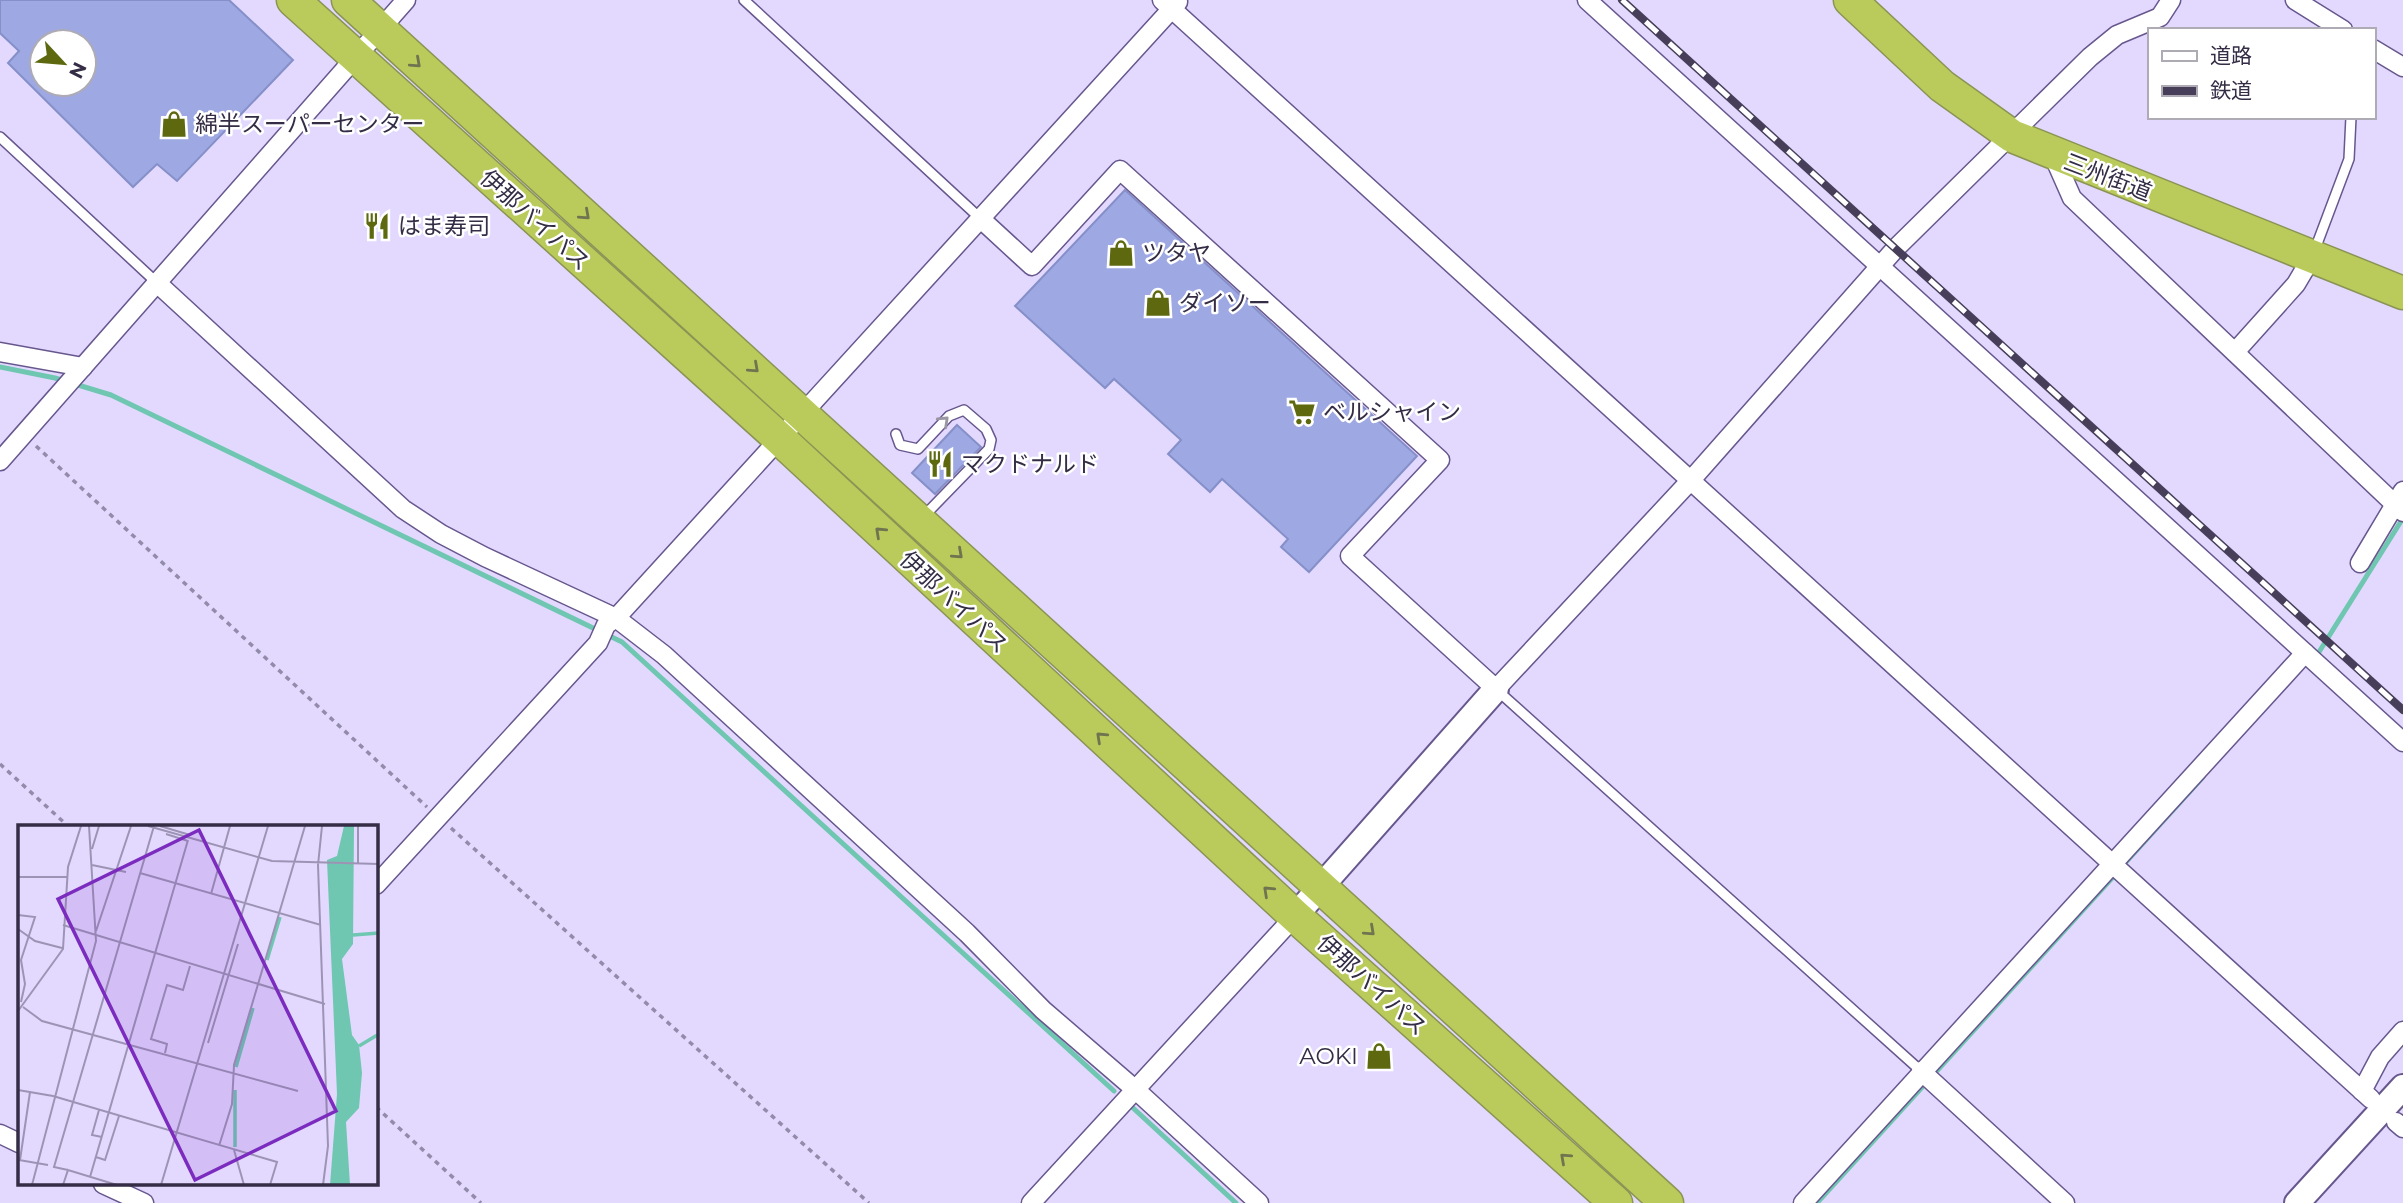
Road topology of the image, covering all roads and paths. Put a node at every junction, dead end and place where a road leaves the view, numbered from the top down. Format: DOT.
graph roads {
  1 [pos="293,0"];
  2 [pos="348,0"];
  3 [pos="406,0"];
  4 [pos="744,0"];
  5 [pos="1587,0"];
  6 [pos="1850,0"];
  7 [pos="2171,0"];
  8 [pos="2295,0"];
  9 [pos="1171,3"];
  10 [pos="2340,28"];
  11 [pos="380,29"];
  12 [pos="2375,50"];
  13 [pos="355,58"];
  14 [pos="2403,67"];
  15 [pos="2351,119"];
  16 [pos="2012,136"];
  17 [pos="0,137"];
  18 [pos="2053,155"];
  19 [pos="982,220"];
  20 [pos="2312,257"];
  21 [pos="1880,266"];
  22 [pos="156,282"];
  23 [pos="2403,293"];
  24 [pos="0,352"];
  25 [pos="2235,352"];
  26 [pos="80,369"];
  27 [pos="805,414"];
  28 [pos="27,431"];
  29 [pos="896,434"];
  30 [pos="780,439"];
  31 [pos="0,461"];
  32 [pos="1691,480"];
  33 [pos="2400,504"];
  34 [pos="920,520"];
  35 [pos="2360,563"];
  36 [pos="611,622"];
  37 [pos="2305,653"];
  38 [pos="1496,689"];
  39 [pos="2403,742"];
  40 [pos="0,764"];
  41 [pos="438,817"];
  42 [pos="67,825"];
  43 [pos="2110,863"];
  44 [pos="378,883"];
  45 [pos="1320,885"];
  46 [pos="1295,916"];
  47 [pos="2403,1031"];
  48 [pos="1921,1072"];
  49 [pos="2403,1087"];
  50 [pos="1137,1091"];
  51 [pos="378,1109"];
  52 [pos="0,1134"];
  53 [pos="18,1143"];
  54 [pos="107,1186"];
  55 [pos="144,1203"];
  56 [pos="481,1203"];
  57 [pos="869,1203"];
  58 [pos="1031,1203"];
  59 [pos="1259,1203"];
  60 [pos="1616,1203"];
  61 [pos="1667,1203"];
  62 [pos="1803,1203"];
  63 [pos="2065,1203"];
  64 [pos="2297,1203"];
  1 -- 13 [label="highway, 伊那バイパス"];
  2 -- 11 [label="highway, 伊那バイパス"];
  3 -- 11 [label="street"];
  4 -- 19 [label="lane"];
  5 -- 21 [label="street"];
  6 -- 16 [label="highway, 三州街道"];
  7 -- 16 [label="street"];
  8 -- 10 [label="street"];
  9 -- 19 [label="street"];
  9 -- 32 [label="street"];
  11 -- 13 [label="street"];
  11 -- 27 [label="highway, 伊那バイパス, one-way"];
  12 -- 14 [label="street"];
  13 -- 22 [label="street"];
  13 -- 30 [label="highway, 伊那バイパス"];
  15 -- 20 [label="lane"];
  16 -- 18 [label="highway, 三州街道"];
  16 -- 21 [label="street"];
  17 -- 22 [label="lane"];
  18 -- 20 [label="highway, 三州街道"];
  18 -- 25 [label="street"];
  19 -- 27 [label="street"];
  19 -- 38 [label="street"];
  20 -- 23 [label="highway, 三州街道"];
  20 -- 25 [label="street"];
  21 -- 32 [label="street"];
  21 -- 37 [label="street"];
  22 -- 26 [label="street"];
  22 -- 36 [label="street"];
  24 -- 26 [label="street"];
  25 -- 33 [label="street"];
  26 -- 28 [label="street"];
  27 -- 30 [label="street"];
  27 -- 34 [label="highway, 伊那バイパス"];
  28 -- 31 [label="street"];
  28 -- 41 [label="path"];
  29 -- 34 [label="lane, one-way"];
  30 -- 36 [label="street"];
  46 -- 30 [label="highway, 伊那バイパス, one-way"];
  32 -- 38 [label="street"];
  32 -- 43 [label="street"];
  33 -- 35 [label="street"];
  34 -- 45 [label="highway, 伊那バイパス, one-way"];
  36 -- 41 [label="street"];
  36 -- 50 [label="street"];
  37 -- 39 [label="street"];
  37 -- 43 [label="street"];
  38 -- 45 [label="street"];
  38 -- 48 [label="lane"];
  40 -- 42 [label="path"];
  41 -- 44 [label="street"];
  41 -- 57 [label="path"];
  43 -- 47 [label="street"];
  43 -- 48 [label="street"];
  45 -- 46 [label="street"];
  45 -- 61 [label="highway, 伊那バイパス, one-way"];
  46 -- 50 [label="street"];
  60 -- 46 [label="highway, 伊那バイパス, one-way"];
  48 -- 62 [label="street"];
  48 -- 63 [label="street"];
  49 -- 64 [label="street"];
  50 -- 58 [label="street"];
  50 -- 59 [label="street"];
  51 -- 56 [label="path"];
  52 -- 53 [label="street"];
  54 -- 55 [label="street"];
}
